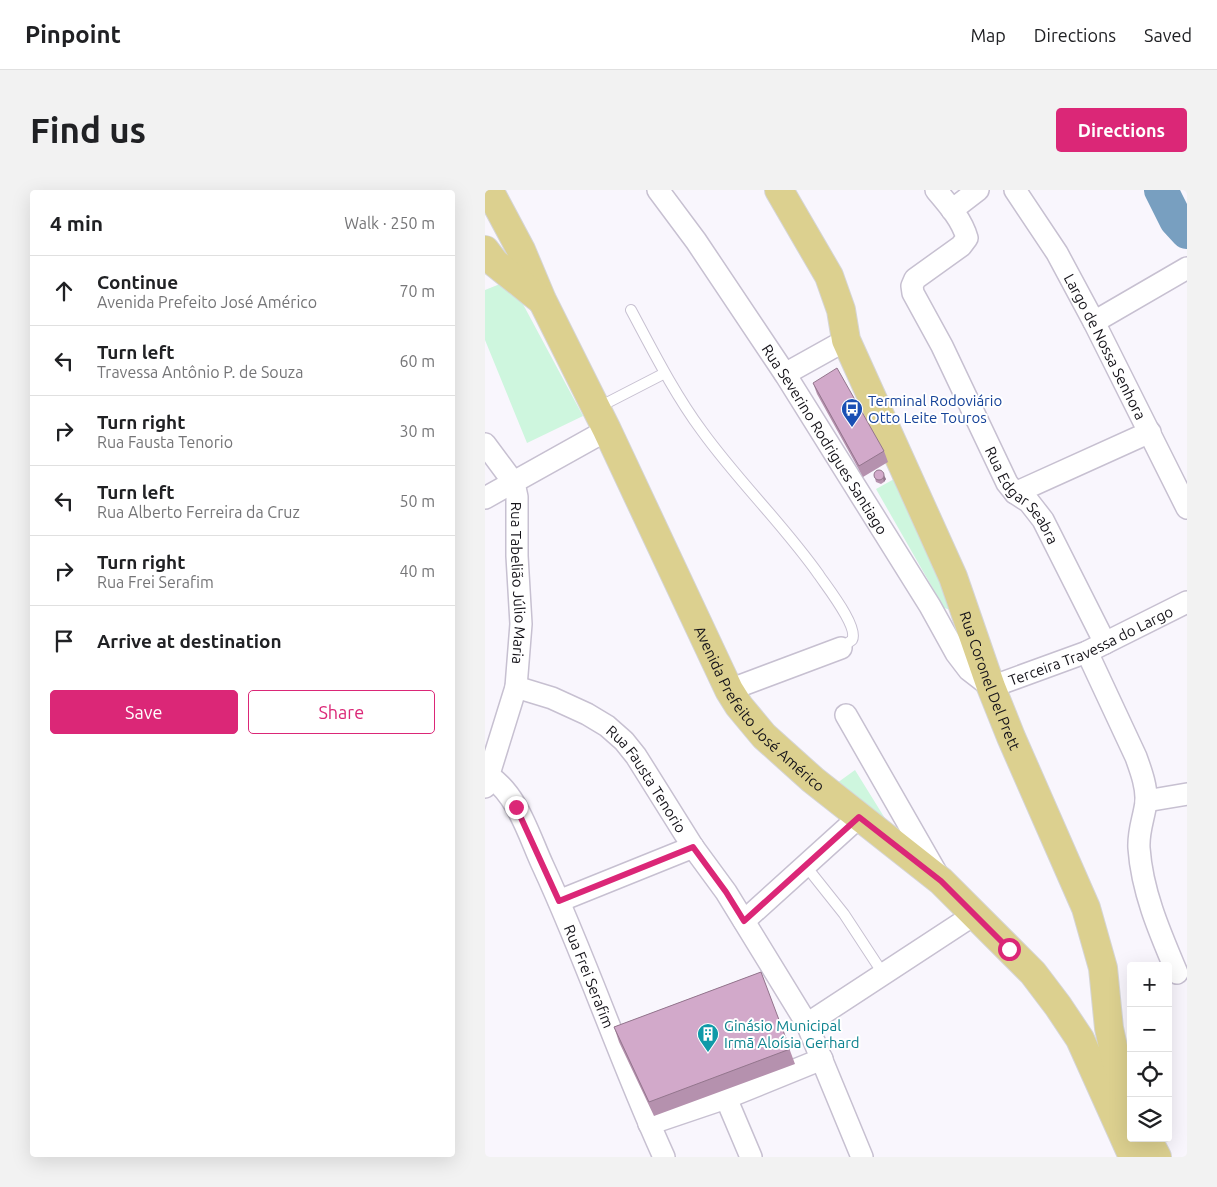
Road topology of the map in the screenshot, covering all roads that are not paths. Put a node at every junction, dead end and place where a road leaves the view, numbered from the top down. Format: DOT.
graph roads {
  1 [pos="489,190"];
  2 [pos="658,190"];
  3 [pos="779,190"];
  4 [pos="936,190"];
  5 [pos="978,190"];
  6 [pos="1015,190"];
  7 [pos="952,210"];
  8 [pos="521,250"];
  9 [pos="489,261"];
  10 [pos="1187,268"];
  11 [pos="542,300"];
  12 [pos="631,310"];
  13 [pos="1095,322"];
  14 [pos="846,340"];
  15 [pos="665,373"];
  16 [pos="785,374"];
  17 [pos="602,419"];
  18 [pos="1150,432"];
  19 [pos="485,444"];
  20 [pos="514,483"];
  21 [pos="1015,493"];
  22 [pos="485,498"];
  23 [pos="1187,508"];
  24 [pos="1187,602"];
  25 [pos="1095,647"];
  26 [pos="841,648"];
  27 [pos="515,687"];
  28 [pos="991,687"];
  29 [pos="729,690"];
  30 [pos="846,715"];
  31 [pos="486,780"];
  32 [pos="1187,794"];
  33 [pos="1146,801"];
  34 [pos="859,817"];
  35 [pos="693,847"];
  36 [pos="805,865"];
  37 [pos="941,881"];
  38 [pos="559,901"];
  39 [pos="975,914"];
  40 [pos="744,921"];
  41 [pos="1177,972"];
  42 [pos="884,974"];
  43 [pos="807,1024"];
  44 [pos="822,1059"];
  45 [pos="1130,1097"];
  46 [pos="726,1098"];
  47 [pos="649,1124"];
  48 [pos="1149,1142"];
  49 [pos="663,1157"];
  50 [pos="751,1157"];
  51 [pos="862,1157"];
  52 [pos="1133,1157"];
  53 [pos="1157,1157"];
  1 -- 8 [label="main road, Avenida Prefeito José Américo"];
  2 -- 16 [label="street, Rua Severino Rodrigues Santiago"];
  3 -- 14 [label="main road, Rua Coronel Del Prett"];
  4 -- 7 [label="street"];
  5 -- 7 [label="street"];
  6 -- 13 [label="street, Largo de Nossa Senhora"];
  7 -- 21 [label="street, Rua Edgar Seabra"];
  8 -- 9 [label="street"];
  8 -- 11 [label="main road, Avenida Prefeito José Américo"];
  9 -- 11 [label="main road, Avenida Prefeito José Américo"];
  10 -- 13 [label="street"];
  11 -- 17 [label="main road, Avenida Prefeito José Américo"];
  12 -- 15 [label="lane"];
  13 -- 18 [label="street, Largo de Nossa Senhora"];
  14 -- 16 [label="street"];
  14 -- 28 [label="main road, Rua Coronel Del Prett"];
  15 -- 17 [label="lane"];
  15 -- 26 [label="lane"];
  16 -- 28 [label="street, Rua Severino Rodrigues Santiago"];
  17 -- 20 [label="street"];
  17 -- 29 [label="main road, Avenida Prefeito José Américo"];
  18 -- 21 [label="street"];
  18 -- 23 [label="street, Largo de Nossa Senhora"];
  19 -- 20 [label="street, Rua Tabelião Júlio Maria"];
  20 -- 22 [label="street"];
  20 -- 27 [label="street, Rua Tabelião Júlio Maria"];
  21 -- 25 [label="street, Rua Edgar Seabra"];
  24 -- 25 [label="street, Terceira Travessa do Largo"];
  25 -- 28 [label="street, Terceira Travessa do Largo"];
  25 -- 33 [label="street, Rua Edgar Seabra"];
  26 -- 29 [label="street"];
  27 -- 31 [label="street, Rua Tabelião Júlio Maria"];
  27 -- 35 [label="street, Rua Fausta Tenorio"];
  28 -- 45 [label="main road, Rua Coronel Del Prett"];
  29 -- 34 [label="main road, Avenida Prefeito José Américo"];
  30 -- 37 [label="street"];
  31 -- 38 [label="street, Rua Frei Serafim"];
  32 -- 33 [label="street"];
  33 -- 41 [label="street, Rua Edgar Seabra"];
  34 -- 36 [label="street"];
  34 -- 37 [label="main road, Avenida Prefeito José Américo"];
  35 -- 38 [label="street"];
  35 -- 40 [label="street, Rua Fausta Tenorio"];
  36 -- 40 [label="street"];
  36 -- 42 [label="lane"];
  37 -- 39 [label="main road, Avenida Prefeito José Américo"];
  38 -- 47 [label="street, Rua Frei Serafim"];
  39 -- 42 [label="street"];
  39 -- 52 [label="main road, Avenida Prefeito José Américo"];
  40 -- 43 [label="street, Rua Fausta Tenorio"];
  42 -- 43 [label="street"];
  43 -- 44 [label="street, Rua Fausta Tenorio"];
  44 -- 46 [label="street"];
  44 -- 51 [label="street, Rua Fausta Tenorio"];
  46 -- 47 [label="street"];
  46 -- 50 [label="street"];
  47 -- 49 [label="street, Rua Frei Serafim"];
  48 -- 53 [label="main road"];
}
